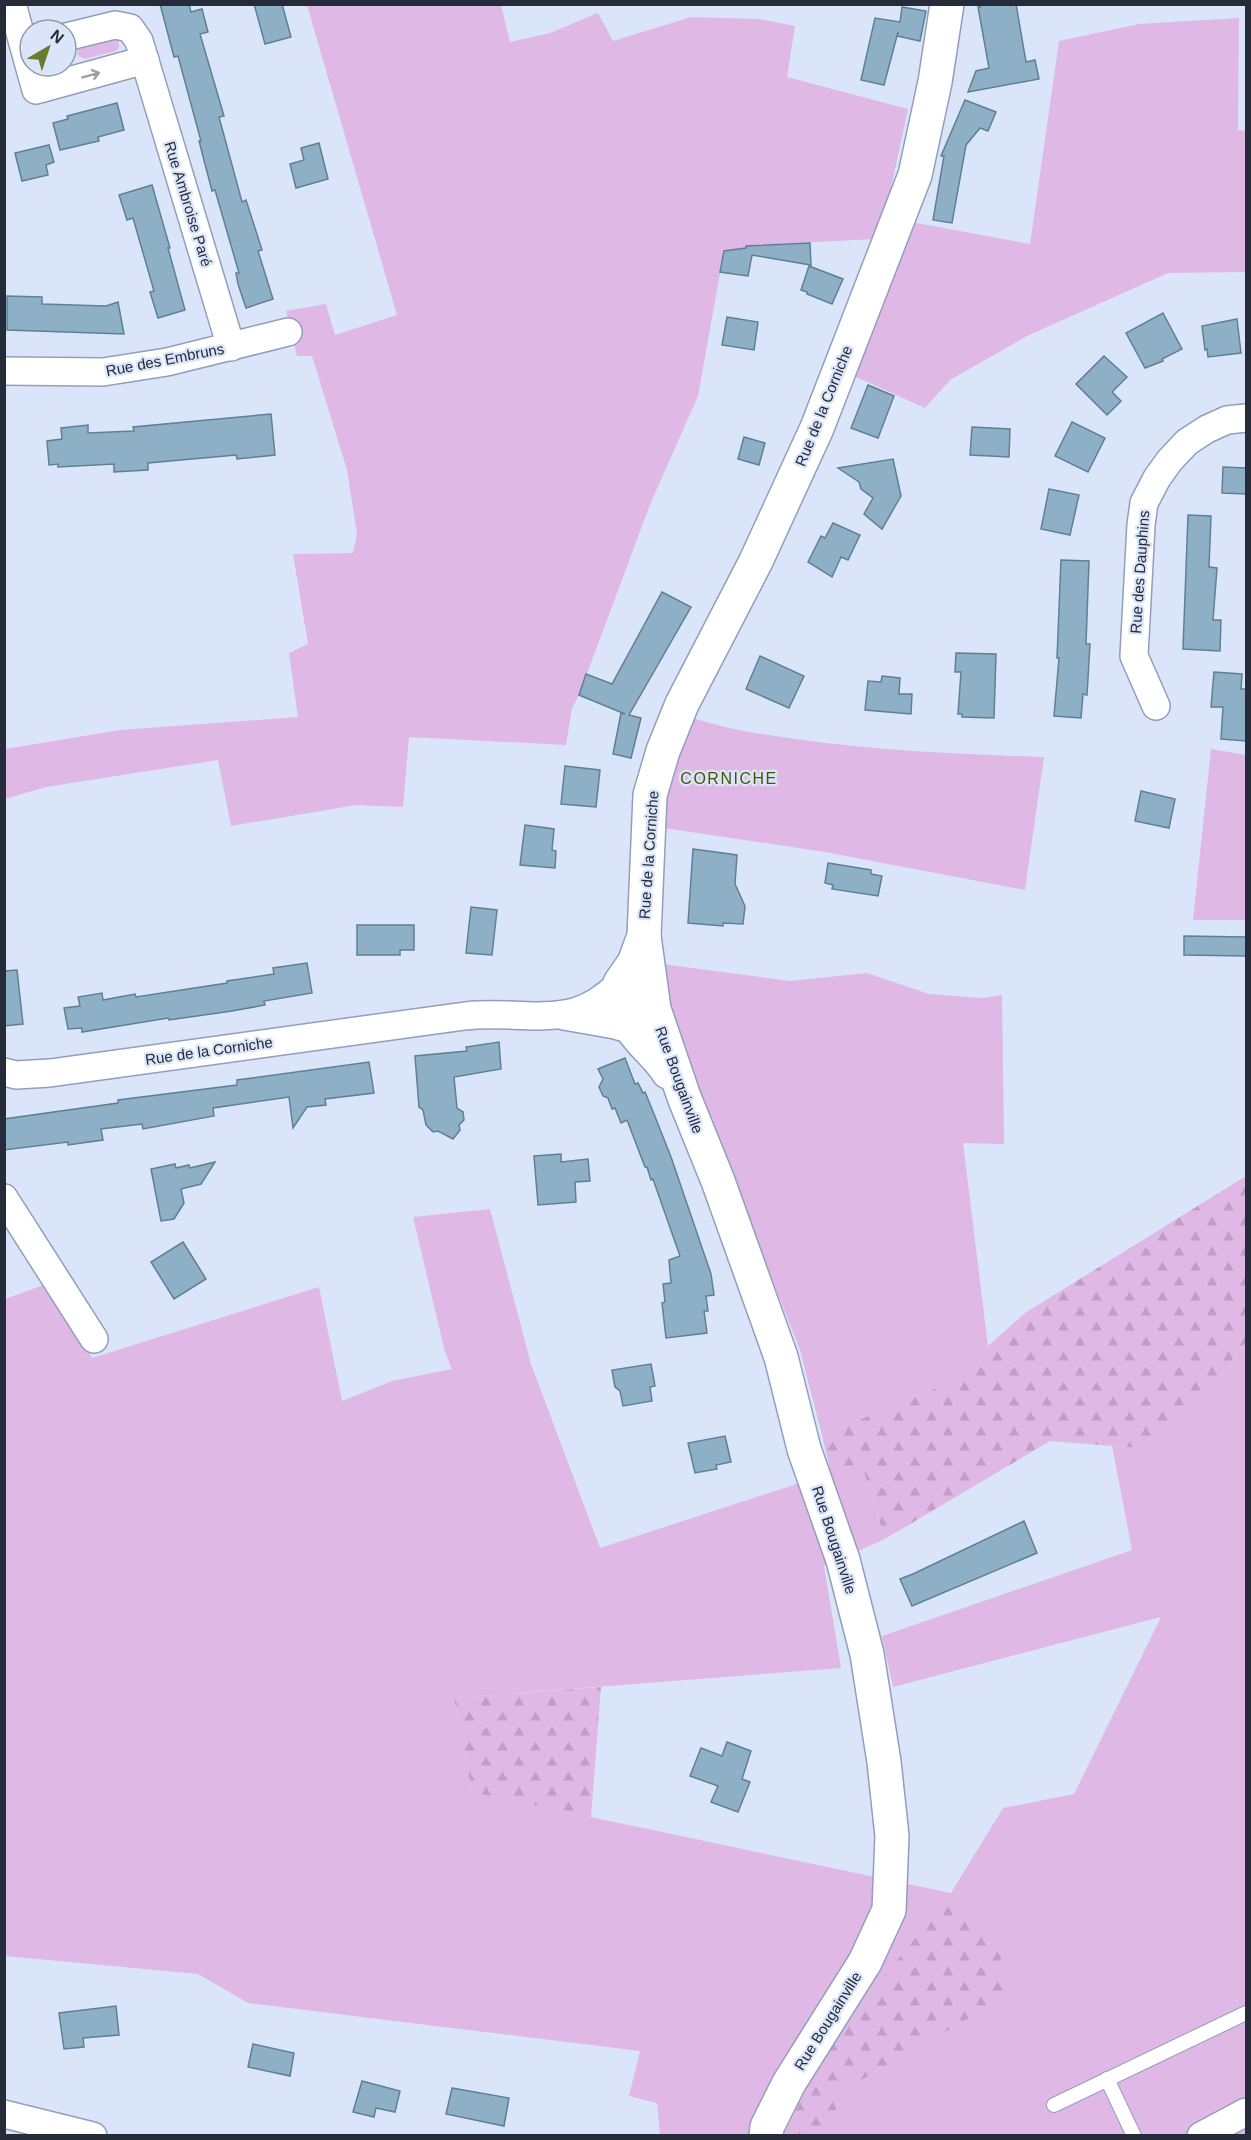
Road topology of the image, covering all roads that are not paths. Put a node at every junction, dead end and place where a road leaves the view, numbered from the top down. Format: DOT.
graph roads {
  1 [pos="12,4"];
  2 [pos="947,4"];
  3 [pos="18,21"];
  4 [pos="78,34"];
  5 [pos="145,60"];
  6 [pos="34,78"];
  7 [pos="288,332"];
  8 [pos="231,347"];
  9 [pos="4,371"];
  10 [pos="1246,418"];
  11 [pos="1156,706"];
  12 [pos="644,936"];
  13 [pos="620,983"];
  14 [pos="560,1015"];
  15 [pos="644,1020"];
  16 [pos="4,1072"];
  17 [pos="4,1198"];
  18 [pos="94,1339"];
  19 [pos="1246,2013"];
  20 [pos="1107,2079"];
  21 [pos="1054,2105"];
  22 [pos="1246,2112"];
  23 [pos="4,2114"];
  24 [pos="93,2136"];
  25 [pos="766,2136"];
  26 [pos="1134,2136"];
  27 [pos="1201,2136"];
  1 -- 3 [label="street"];
  2 -- 12 [label="street, Rue de la Corniche"];
  4 -- 5 [label="street, Rue Ambroise Paré"];
  6 -- 5 [label="street, one-way"];
  5 -- 8 [label="street, Rue Ambroise Paré"];
  7 -- 8 [label="street, Rue des Embruns"];
  8 -- 9 [label="street, Rue des Embruns"];
  10 -- 11 [label="street, Rue des Dauphins"];
  12 -- 13 [label="street, Rue de la Corniche"];
  12 -- 15 [label="street, Rue Bougainville"];
  13 -- 14 [label="street, Rue de la Corniche"];
  13 -- 15 [label="street"];
  14 -- 15 [label="street"];
  14 -- 16 [label="street, Rue de la Corniche"];
  15 -- 25 [label="street, Rue Bougainville"];
  17 -- 18 [label="street"];
  19 -- 20 [label="lane"];
  20 -- 21 [label="lane"];
  20 -- 26 [label="lane"];
  22 -- 27 [label="street"];
  23 -- 24 [label="street"];
}
